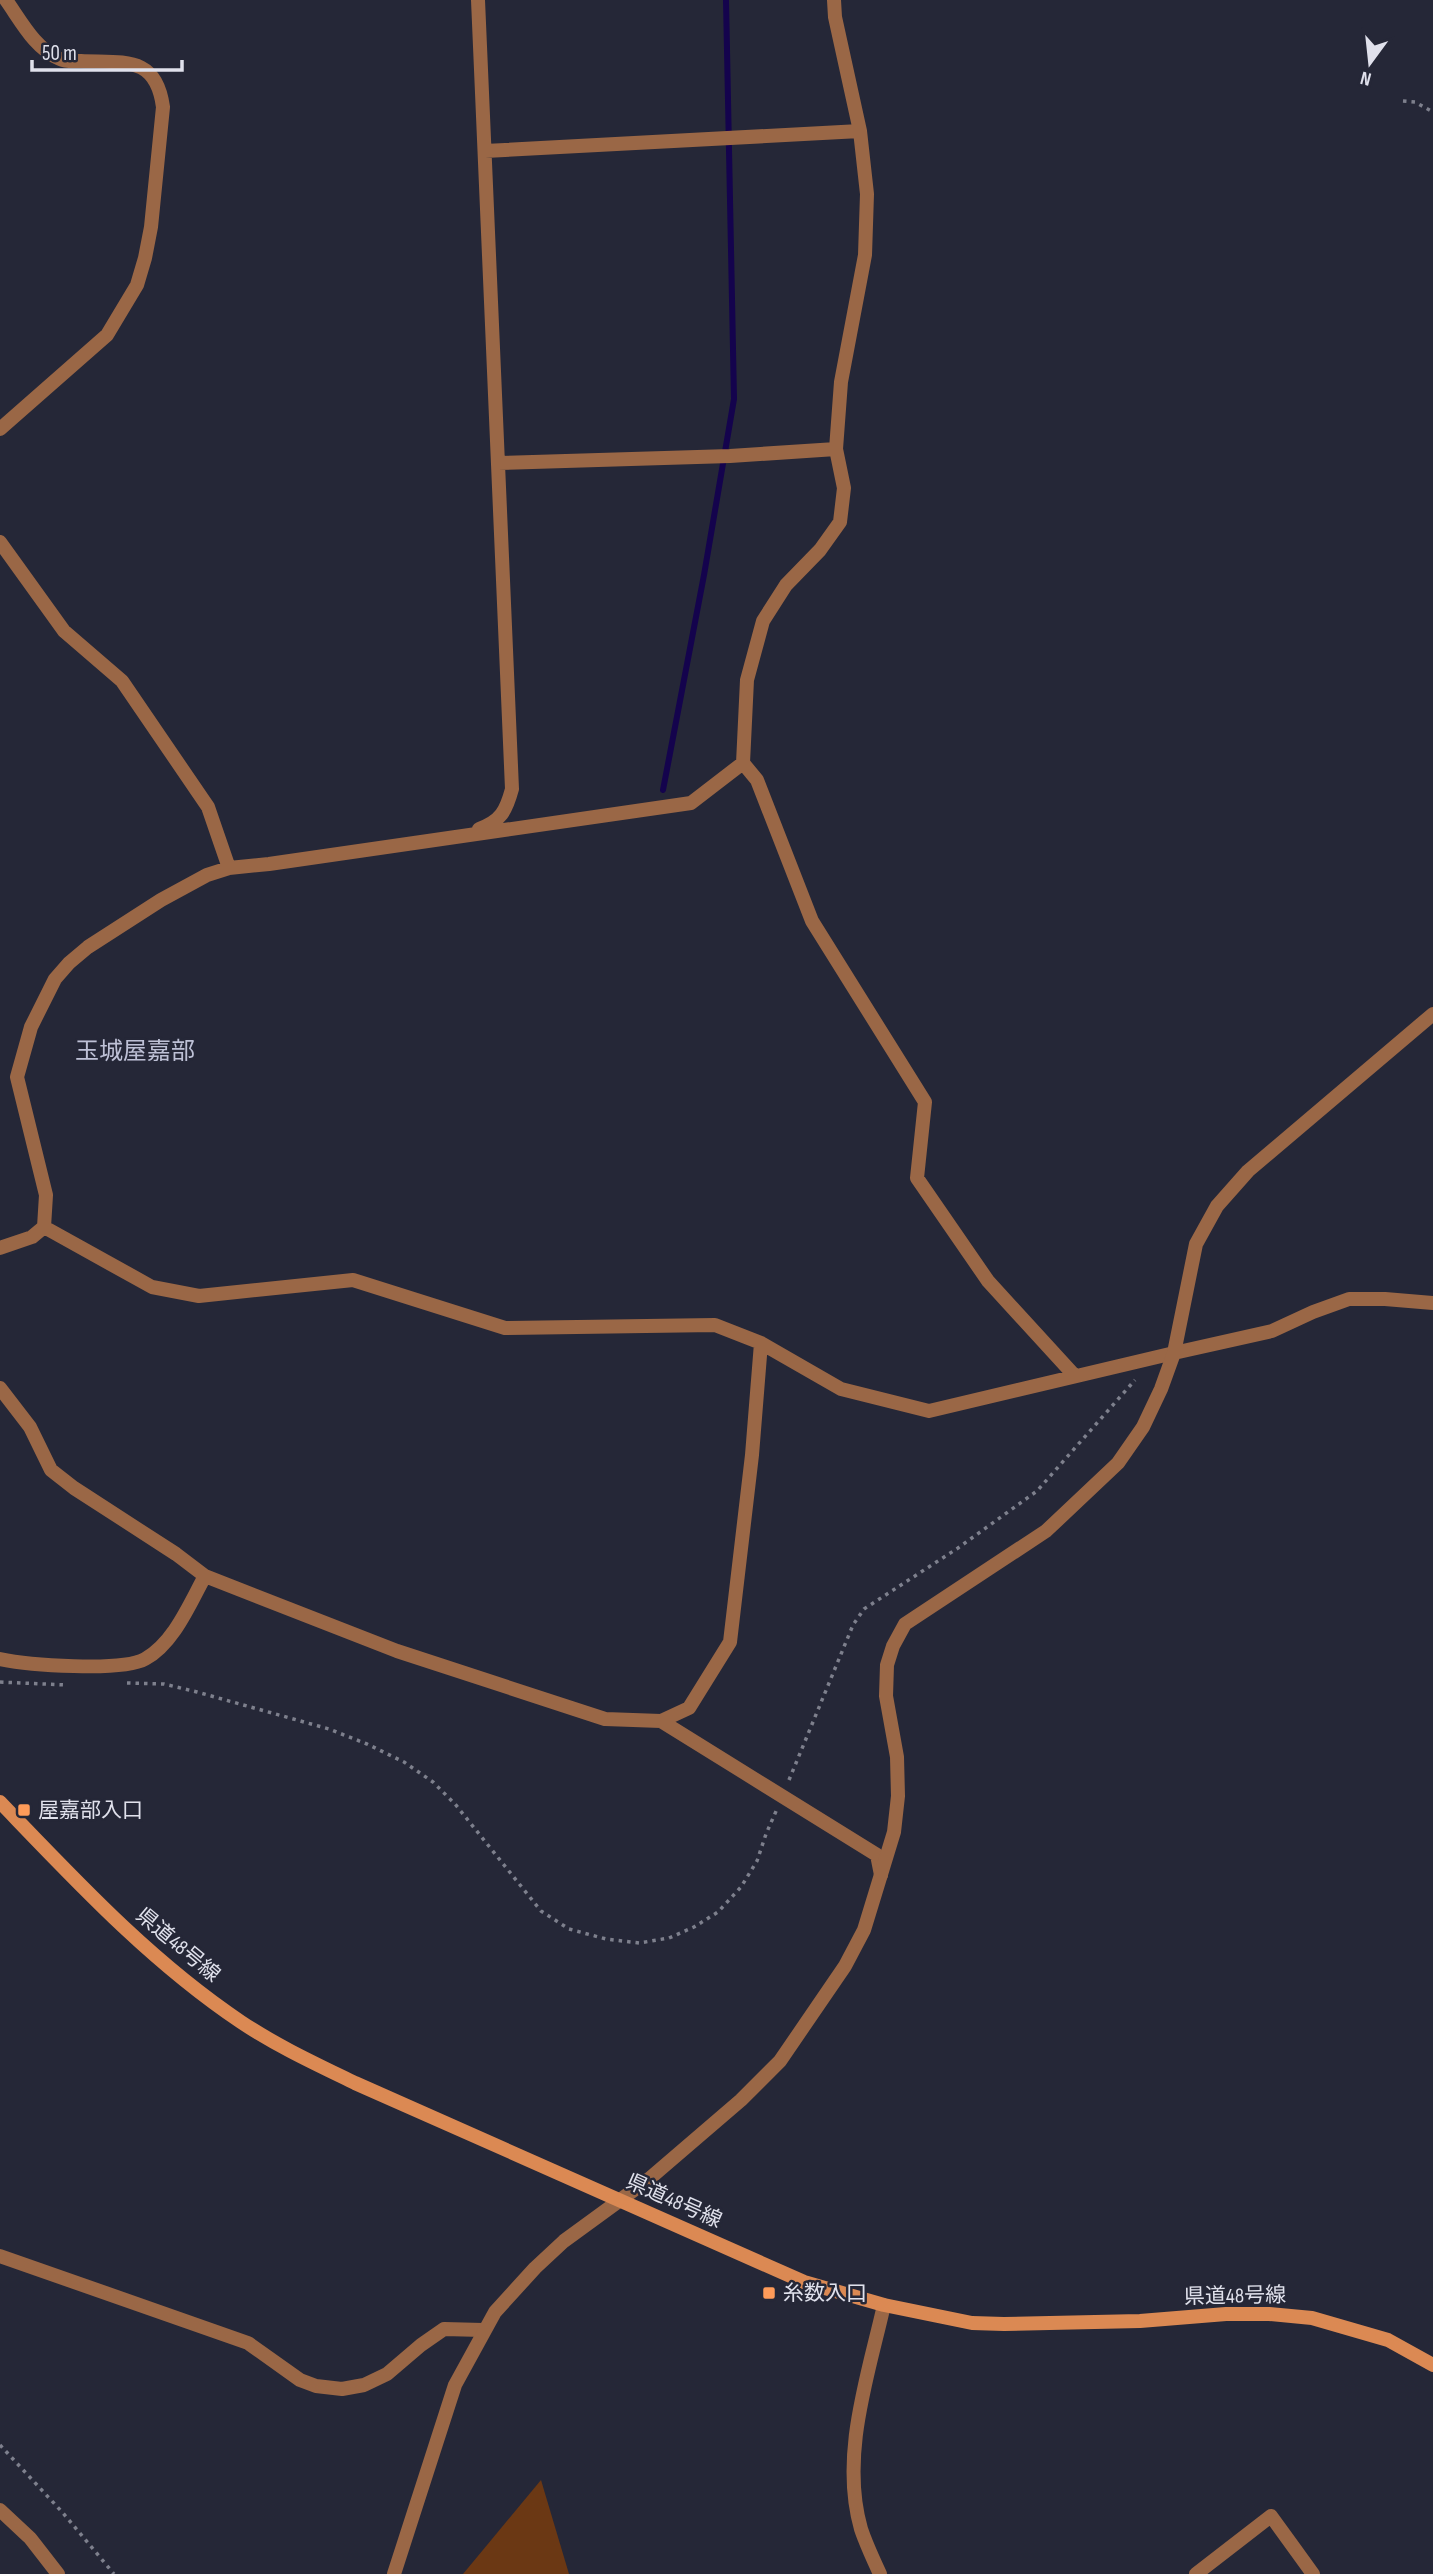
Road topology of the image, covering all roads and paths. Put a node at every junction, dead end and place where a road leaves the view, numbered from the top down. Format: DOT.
graph roads {
  1 [pos="6,0"];
  2 [pos="478,0"];
  3 [pos="834,0"];
  4 [pos="1403,101"];
  5 [pos="1433,112"];
  6 [pos="860,131"];
  7 [pos="485,151"];
  8 [pos="0,429"];
  9 [pos="836,449"];
  10 [pos="499,463"];
  11 [pos="0,542"];
  12 [pos="743,763"];
  13 [pos="458,835"];
  14 [pos="229,868"];
  15 [pos="1433,1014"];
  16 [pos="44,1227"];
  17 [pos="0,1248"];
  18 [pos="1433,1303"];
  19 [pos="761,1343"];
  20 [pos="1174,1353"];
  21 [pos="1074,1375"];
  22 [pos="0,1388"];
  23 [pos="205,1576"];
  24 [pos="0,1659"];
  25 [pos="661,1721"];
  26 [pos="0,1802"];
  27 [pos="881,1875"];
  28 [pos="621,2201"];
  29 [pos="0,2256"];
  30 [pos="884,2305"];
  31 [pos="483,2330"];
  32 [pos="1433,2365"];
  33 [pos="0,2445"];
  34 [pos="0,2510"];
  35 [pos="58,2574"];
  36 [pos="114,2574"];
  37 [pos="394,2574"];
  38 [pos="880,2574"];
  39 [pos="1196,2574"];
  40 [pos="1313,2574"];
  1 -- 8 [label="street"];
  2 -- 7 [label="street"];
  3 -- 6 [label="street"];
  4 -- 5 [label="path"];
  6 -- 7 [label="street"];
  6 -- 9 [label="street"];
  7 -- 10 [label="street"];
  9 -- 10 [label="street"];
  9 -- 12 [label="street"];
  10 -- 13 [label="street"];
  11 -- 14 [label="street"];
  12 -- 13 [label="street"];
  12 -- 21 [label="street"];
  13 -- 14 [label="street"];
  14 -- 16 [label="street"];
  15 -- 20 [label="street"];
  16 -- 17 [label="street"];
  16 -- 19 [label="street"];
  18 -- 20 [label="street"];
  19 -- 21 [label="street"];
  19 -- 25 [label="street"];
  20 -- 21 [label="street"];
  20 -- 27 [label="street"];
  22 -- 23 [label="street"];
  23 -- 24 [label="street"];
  23 -- 25 [label="street"];
  25 -- 27 [label="street"];
  26 -- 28 [label="main road, 県道48号線"];
  27 -- 28 [label="street"];
  28 -- 30 [label="main road, 県道48号線"];
  28 -- 31 [label="street"];
  29 -- 31 [label="street"];
  30 -- 32 [label="main road, 県道48号線"];
  30 -- 38 [label="street"];
  31 -- 37 [label="street"];
  33 -- 36 [label="path"];
  34 -- 35 [label="street"];
  39 -- 40 [label="street"];
}
